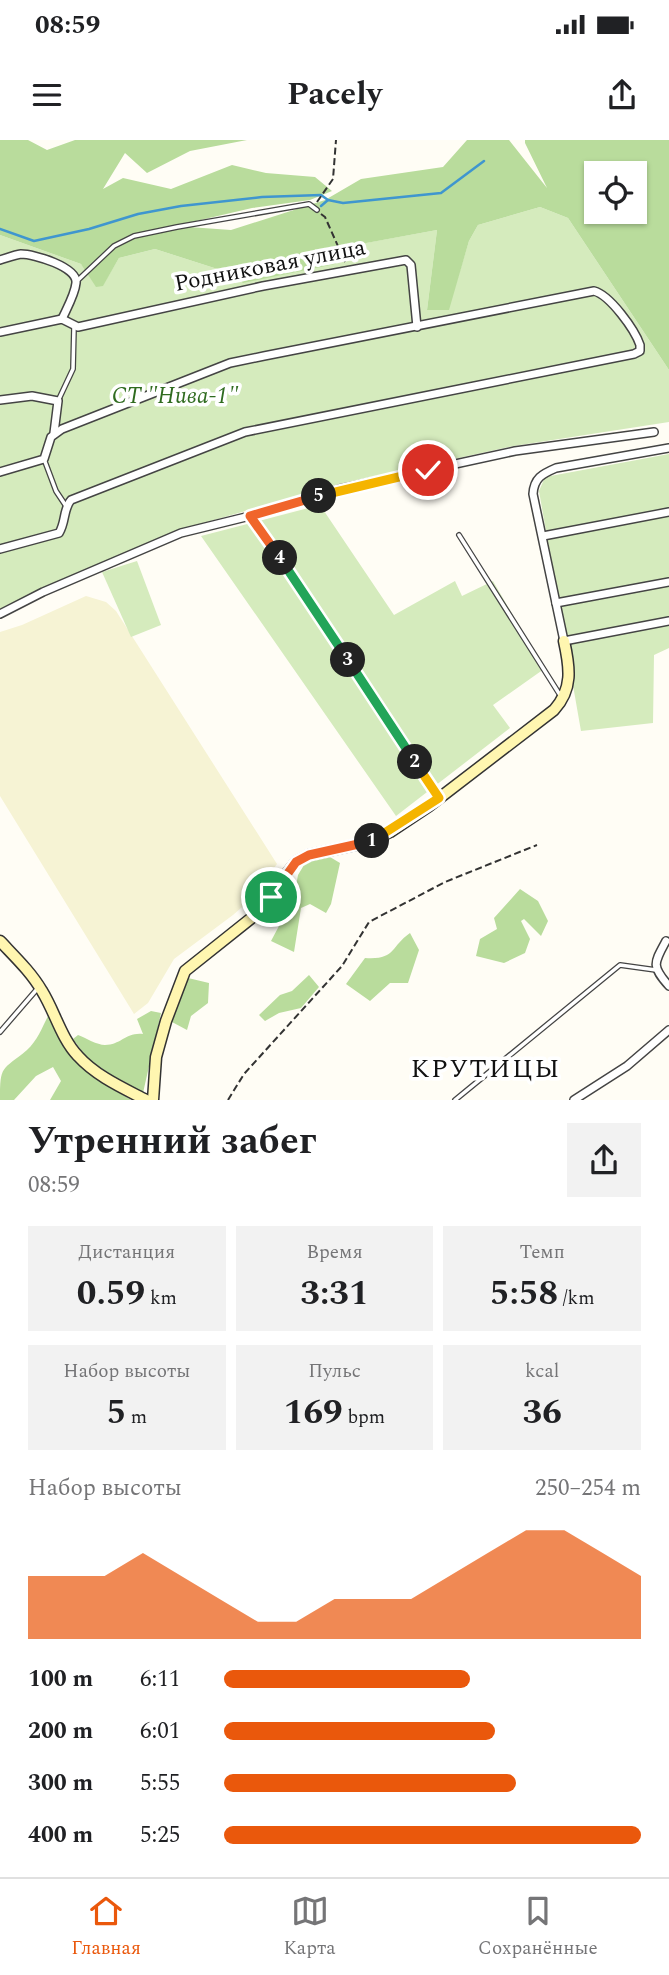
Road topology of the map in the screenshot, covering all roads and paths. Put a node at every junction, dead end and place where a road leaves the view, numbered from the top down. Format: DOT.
graph roads {
  1 [pos="336,140"];
  2 [pos="318,200"];
  3 [pos="317,210"];
  4 [pos="326,217"];
  5 [pos="0,260"];
  6 [pos="345,260"];
  7 [pos="76,282"];
  8 [pos="62,319"];
  9 [pos="74,327"];
  10 [pos="417,327"];
  11 [pos="0,332"];
  12 [pos="0,400"];
  13 [pos="58,401"];
  14 [pos="654,432"];
  15 [pos="54,433"];
  16 [pos="669,448"];
  17 [pos="44,459"];
  18 [pos="0,472"];
  19 [pos="66,506"];
  20 [pos="669,512"];
  21 [pos="250,516"];
  22 [pos="459,535"];
  23 [pos="542,536"];
  24 [pos="0,549"];
  25 [pos="669,582"];
  26 [pos="556,603"];
  27 [pos="0,614"];
  28 [pos="669,621"];
  29 [pos="564,641"];
  30 [pos="563,700"];
  31 [pos="439,798"];
  32 [pos="537,845"];
  33 [pos="0,942"];
  34 [pos="666,942"];
  35 [pos="656,970"];
  36 [pos="39,986"];
  37 [pos="669,986"];
  38 [pos="669,1030"];
  39 [pos="0,1032"];
  40 [pos="146,1100"];
  41 [pos="153,1100"];
  42 [pos="228,1100"];
  43 [pos="455,1100"];
  44 [pos="575,1100"];
  1 -- 2 [label="path"];
  3 -- 7 [label="lane"];
  4 -- 6 [label="path"];
  5 -- 7 [label="street"];
  7 -- 8 [label="street"];
  8 -- 9 [label="street"];
  8 -- 11 [label="street"];
  9 -- 10 [label="street, Родниковая улица"];
  9 -- 13 [label="lane"];
  10 -- 15 [label="street"];
  10 -- 19 [label="street"];
  12 -- 13 [label="street"];
  13 -- 15 [label="street"];
  14 -- 21 [label="street"];
  15 -- 17 [label="street"];
  16 -- 23 [label="street"];
  17 -- 18 [label="street"];
  17 -- 19 [label="lane"];
  19 -- 24 [label="street"];
  20 -- 23 [label="street"];
  21 -- 27 [label="street"];
  21 -- 31 [label="lane"];
  22 -- 30 [label="lane"];
  23 -- 26 [label="street"];
  25 -- 26 [label="street"];
  26 -- 29 [label="street"];
  28 -- 29 [label="street"];
  29 -- 30 [label="street"];
  30 -- 31 [label="street"];
  31 -- 41 [label="street"];
  32 -- 42 [label="path"];
  33 -- 36 [label="street"];
  34 -- 35 [label="street"];
  35 -- 37 [label="street"];
  35 -- 43 [label="lane"];
  36 -- 39 [label="lane"];
  36 -- 40 [label="street"];
  38 -- 44 [label="street"];
}
